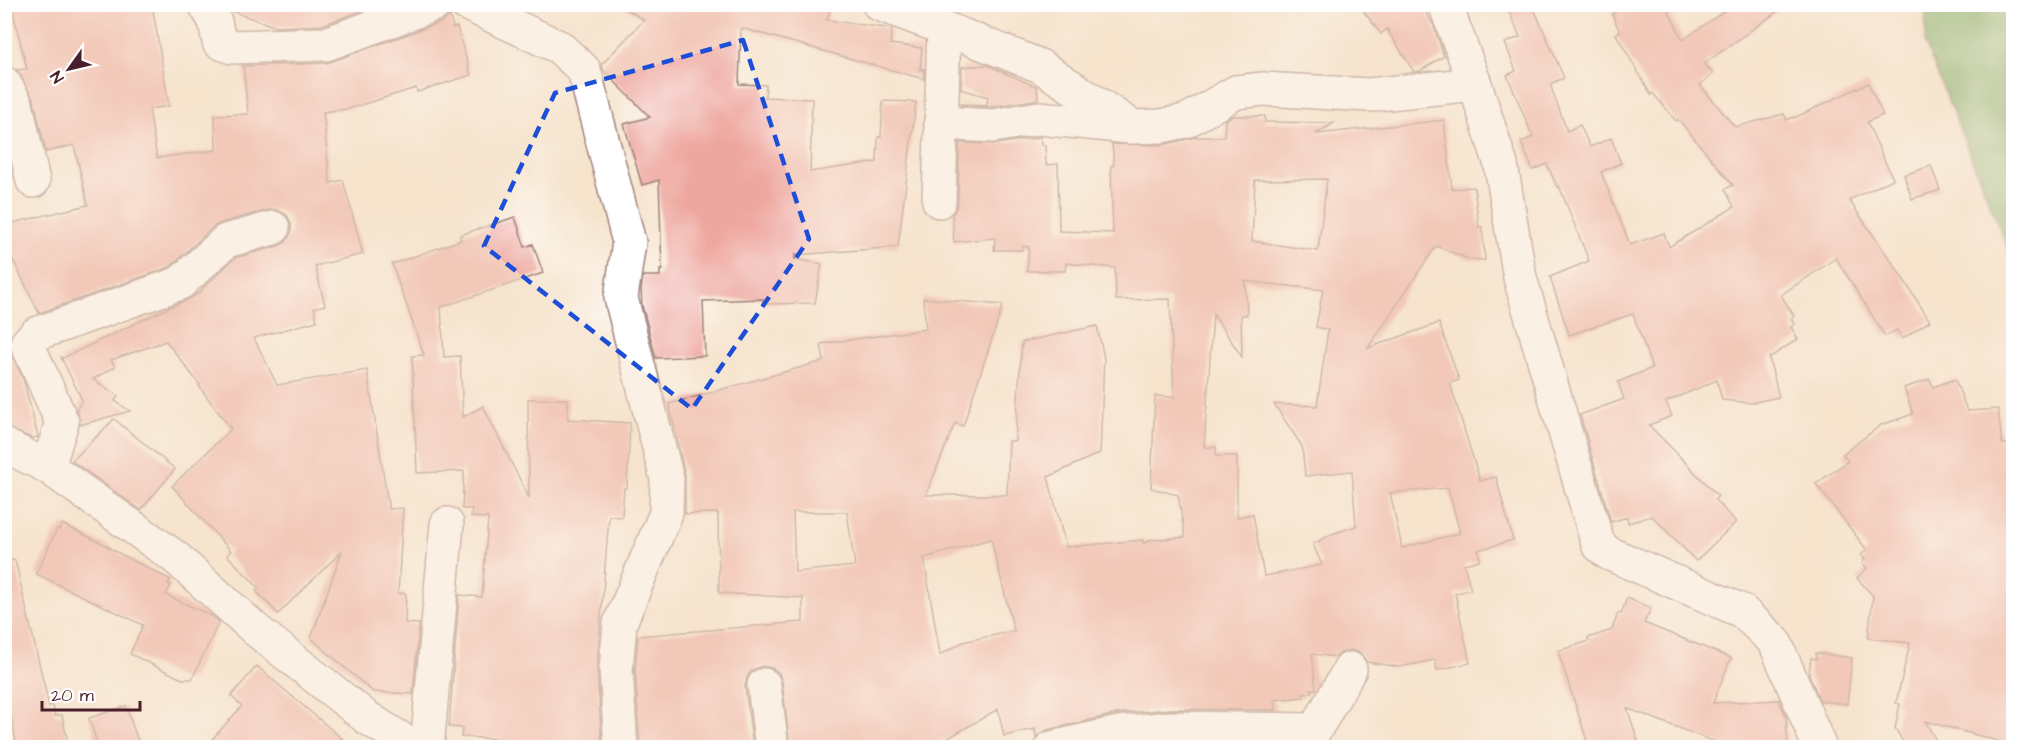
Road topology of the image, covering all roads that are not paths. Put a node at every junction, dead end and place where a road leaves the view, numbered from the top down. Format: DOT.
graph roads {
  1 [pos="205,4"];
  2 [pos="435,4"];
  3 [pos="467,4"];
  4 [pos="879,4"];
  5 [pos="1445,4"];
  6 [pos="944,28"];
  7 [pos="4,83"];
  8 [pos="1475,84"];
  9 [pos="941,123"];
  10 [pos="1133,127"];
  11 [pos="33,181"];
  12 [pos="939,201"];
  13 [pos="273,228"];
  14 [pos="4,445"];
  15 [pos="48,467"];
  16 [pos="447,524"];
  17 [pos="1350,669"];
  18 [pos="765,686"];
  19 [pos="415,747"];
  20 [pos="427,747"];
  21 [pos="621,747"];
  22 [pos="772,747"];
  23 [pos="1051,747"];
  24 [pos="1820,747"];
  1 -- 2 [label="street"];
  3 -- 21 [label="street"];
  4 -- 6 [label="street"];
  5 -- 8 [label="street"];
  6 -- 9 [label="street"];
  6 -- 10 [label="street"];
  7 -- 11 [label="street"];
  8 -- 10 [label="street"];
  8 -- 24 [label="street"];
  9 -- 10 [label="street"];
  9 -- 12 [label="street"];
  13 -- 15 [label="street"];
  14 -- 15 [label="street"];
  15 -- 19 [label="street"];
  16 -- 20 [label="street"];
  17 -- 23 [label="street"];
  18 -- 22 [label="street"];
}
